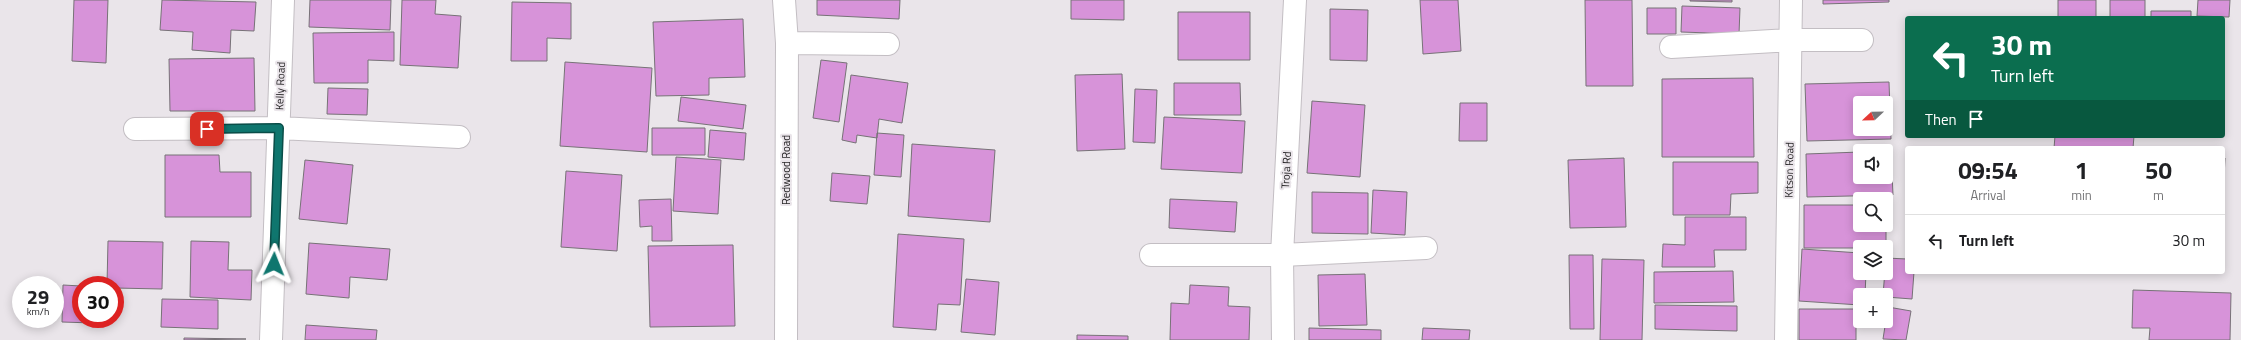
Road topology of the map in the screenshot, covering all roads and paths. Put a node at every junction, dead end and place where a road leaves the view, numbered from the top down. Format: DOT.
graph roads {
  1 [pos="283,0"];
  2 [pos="784,0"];
  3 [pos="1295,0"];
  4 [pos="1791,0"];
  5 [pos="1791,40"];
  6 [pos="1862,40"];
  7 [pos="786,43"];
  8 [pos="888,44"];
  9 [pos="1671,48"];
  10 [pos="279,128"];
  11 [pos="135,129"];
  12 [pos="459,137"];
  13 [pos="1426,248"];
  14 [pos="1151,255"];
  15 [pos="1282,255"];
  16 [pos="271,340"];
  17 [pos="786,340"];
  18 [pos="1283,340"];
  19 [pos="1786,340"];
  1 -- 10 [label="street, Kelly Road"];
  2 -- 7 [label="street, Redwood Road"];
  3 -- 15 [label="street, Troja Rd"];
  4 -- 5 [label="street, Kitson Road"];
  5 -- 6 [label="street"];
  5 -- 9 [label="street"];
  5 -- 19 [label="street, Kitson Road"];
  7 -- 8 [label="street"];
  7 -- 17 [label="street, Redwood Road"];
  10 -- 11 [label="street"];
  10 -- 12 [label="street"];
  10 -- 16 [label="street, Kelly Road"];
  13 -- 15 [label="street"];
  14 -- 15 [label="street"];
  15 -- 18 [label="street, Troja Rd"];
}
